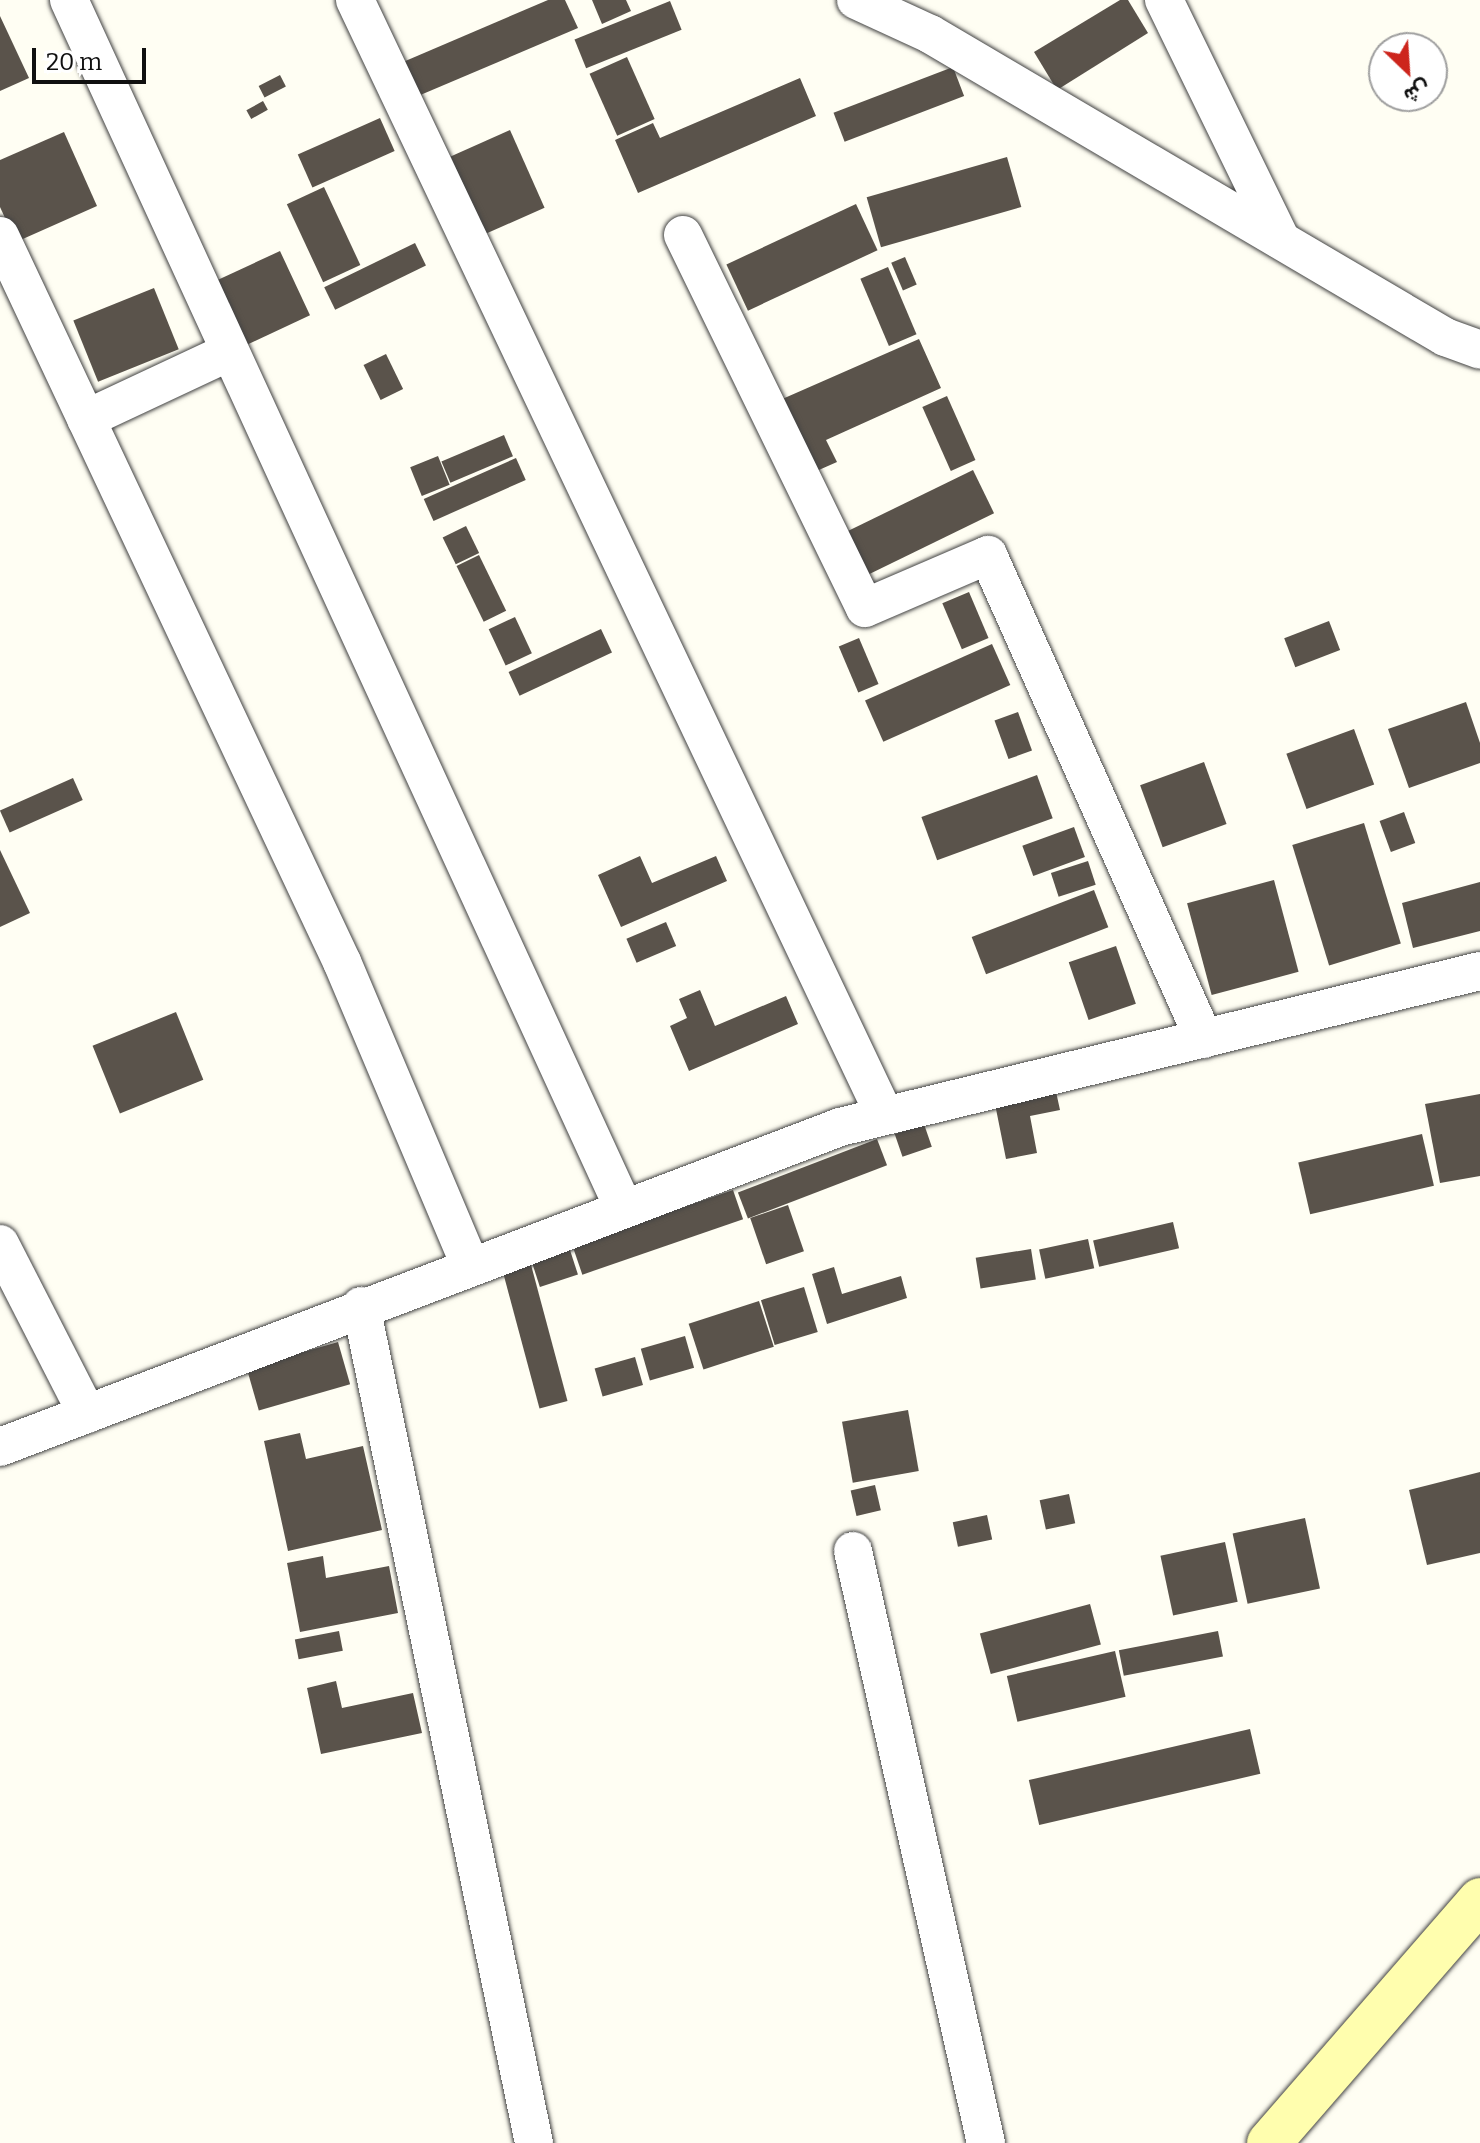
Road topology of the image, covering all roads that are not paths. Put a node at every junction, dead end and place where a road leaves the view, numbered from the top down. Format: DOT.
graph roads {
  1 [pos="69,0"];
  2 [pos="355,0"];
  3 [pos="856,0"];
  4 [pos="1164,0"];
  5 [pos="683,235"];
  6 [pos="0,236"];
  7 [pos="1281,240"];
  8 [pos="1480,350"];
  9 [pos="229,352"];
  10 [pos="86,419"];
  11 [pos="1480,971"];
  12 [pos="1204,1039"];
  13 [pos="885,1116"];
  14 [pos="624,1209"];
  15 [pos="0,1244"];
  16 [pos="471,1267"];
  17 [pos="361,1306"];
  18 [pos="87,1414"];
  19 [pos="0,1447"];
  20 [pos="853,1551"];
  21 [pos="1480,1900"];
  22 [pos="534,2143"];
  23 [pos="986,2143"];
  24 [pos="1269,2143"];
  1 -- 9 [label="street"];
  2 -- 13 [label="street"];
  3 -- 7 [label="street"];
  4 -- 7 [label="street"];
  5 -- 12 [label="street"];
  6 -- 10 [label="street"];
  7 -- 8 [label="street"];
  9 -- 10 [label="street"];
  9 -- 14 [label="street"];
  10 -- 16 [label="street"];
  11 -- 12 [label="street"];
  12 -- 13 [label="street"];
  13 -- 14 [label="street"];
  14 -- 16 [label="street"];
  15 -- 18 [label="street"];
  16 -- 17 [label="street"];
  17 -- 18 [label="street"];
  17 -- 22 [label="street"];
  18 -- 19 [label="street"];
  20 -- 23 [label="street"];
  21 -- 24 [label="street"];
}
